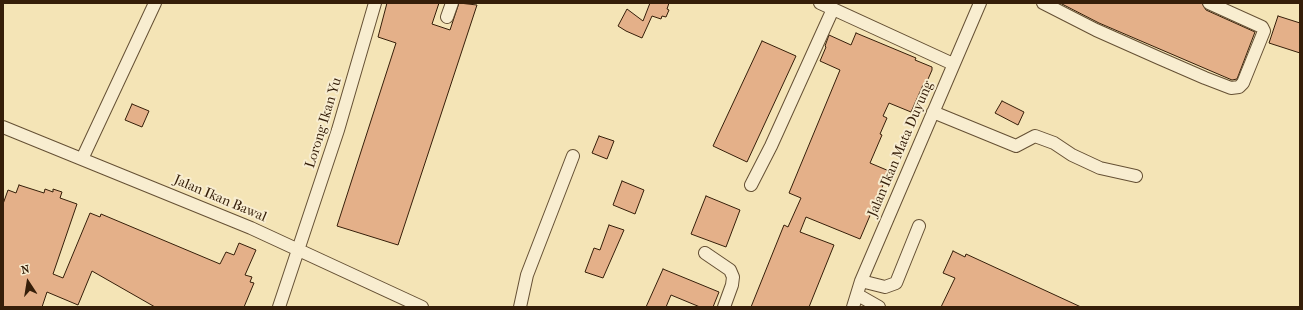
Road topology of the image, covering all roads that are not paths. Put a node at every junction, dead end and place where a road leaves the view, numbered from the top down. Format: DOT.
graph roads {
  1 [pos="155,3"];
  2 [pos="375,3"];
  3 [pos="452,3"];
  4 [pos="820,3"];
  5 [pos="980,3"];
  6 [pos="1043,3"];
  7 [pos="1209,3"];
  8 [pos="833,9"];
  9 [pos="448,17"];
  10 [pos="953,64"];
  11 [pos="933,112"];
  12 [pos="3,127"];
  13 [pos="573,156"];
  14 [pos="82,159"];
  15 [pos="1136,176"];
  16 [pos="751,185"];
  17 [pos="919,226"];
  18 [pos="298,250"];
  19 [pos="705,253"];
  20 [pos="862,281"];
  21 [pos="858,295"];
  22 [pos="279,307"];
  23 [pos="422,307"];
  24 [pos="520,307"];
  25 [pos="724,307"];
  26 [pos="853,307"];
  27 [pos="879,307"];
  1 -- 14 [label="street"];
  2 -- 18 [label="street, Lorong Ikan Yu"];
  3 -- 9 [label="street"];
  4 -- 8 [label="street"];
  5 -- 10 [label="street, Jalan Ikan Mata Duyung"];
  6 -- 7 [label="street"];
  8 -- 10 [label="street"];
  8 -- 16 [label="street"];
  10 -- 11 [label="street, Jalan Ikan Mata Duyung"];
  11 -- 15 [label="street"];
  11 -- 20 [label="street, Jalan Ikan Mata Duyung"];
  12 -- 14 [label="street, Jalan Ikan Bawal"];
  13 -- 24 [label="street"];
  14 -- 18 [label="street, Jalan Ikan Bawal"];
  17 -- 20 [label="street"];
  18 -- 22 [label="street, Lorong Ikan Yu"];
  18 -- 23 [label="street, Jalan Ikan Bawal"];
  19 -- 25 [label="street"];
  20 -- 21 [label="street, Jalan Ikan Mata Duyung"];
  21 -- 26 [label="street, Jalan Ikan Mata Duyung"];
  21 -- 27 [label="street"];
}
